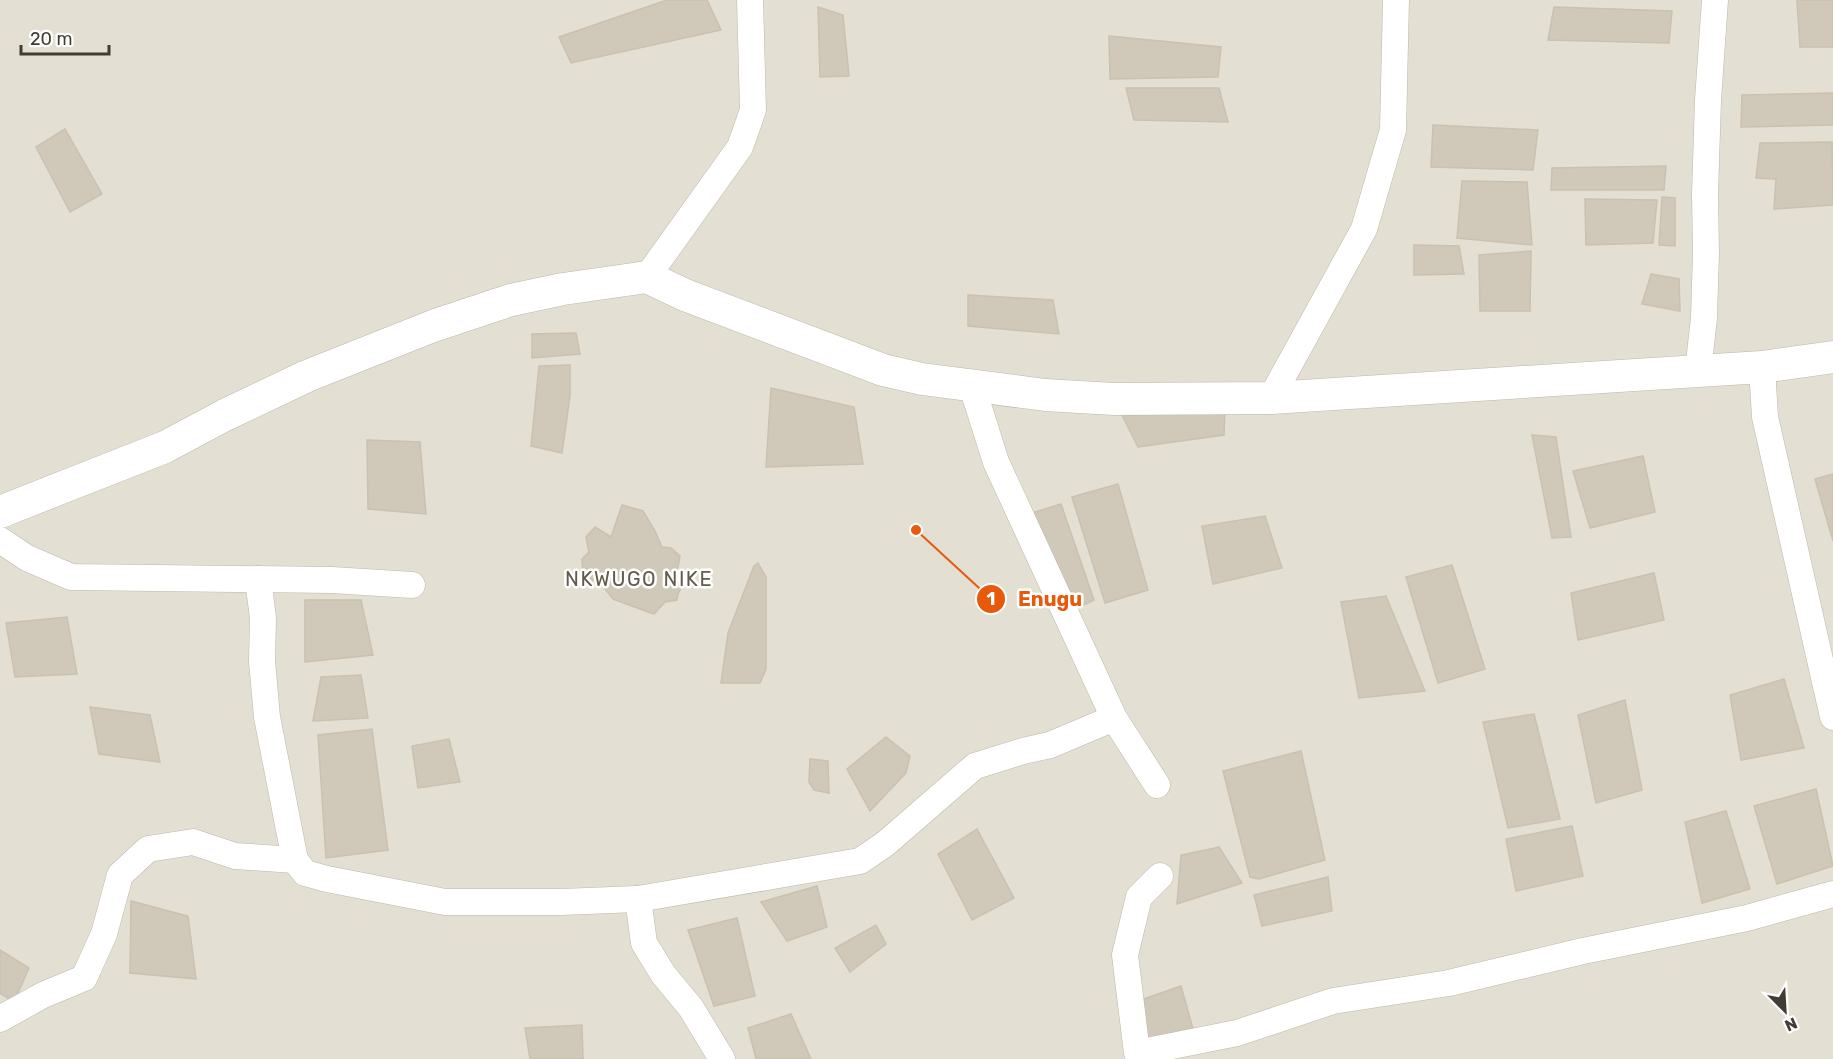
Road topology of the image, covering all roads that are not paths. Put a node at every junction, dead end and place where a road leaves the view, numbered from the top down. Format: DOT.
graph roads {
  1 [pos="750,0"];
  2 [pos="1395,0"];
  3 [pos="1715,0"];
  4 [pos="647,277"];
  5 [pos="1833,357"];
  6 [pos="1762,367"];
  7 [pos="1698,371"];
  8 [pos="972,386"];
  9 [pos="1270,399"];
  10 [pos="0,512"];
  11 [pos="0,540"];
  12 [pos="258,579"];
  13 [pos="412,585"];
  14 [pos="1833,717"];
  15 [pos="1114,718"];
  16 [pos="1157,785"];
  17 [pos="296,860"];
  18 [pos="1160,876"];
  19 [pos="1833,894"];
  20 [pos="638,899"];
  21 [pos="0,1018"];
  22 [pos="722,1059"];
  1 -- 4 [label="street"];
  2 -- 9 [label="street"];
  3 -- 7 [label="street"];
  4 -- 8 [label="street"];
  4 -- 10 [label="street"];
  5 -- 6 [label="street"];
  6 -- 7 [label="street"];
  6 -- 14 [label="street"];
  7 -- 9 [label="street"];
  8 -- 9 [label="street"];
  8 -- 15 [label="street"];
  11 -- 12 [label="street"];
  12 -- 13 [label="street"];
  12 -- 17 [label="street"];
  15 -- 16 [label="street"];
  15 -- 20 [label="street"];
  17 -- 20 [label="street"];
  17 -- 21 [label="street"];
  18 -- 19 [label="street"];
  20 -- 22 [label="street"];
}
